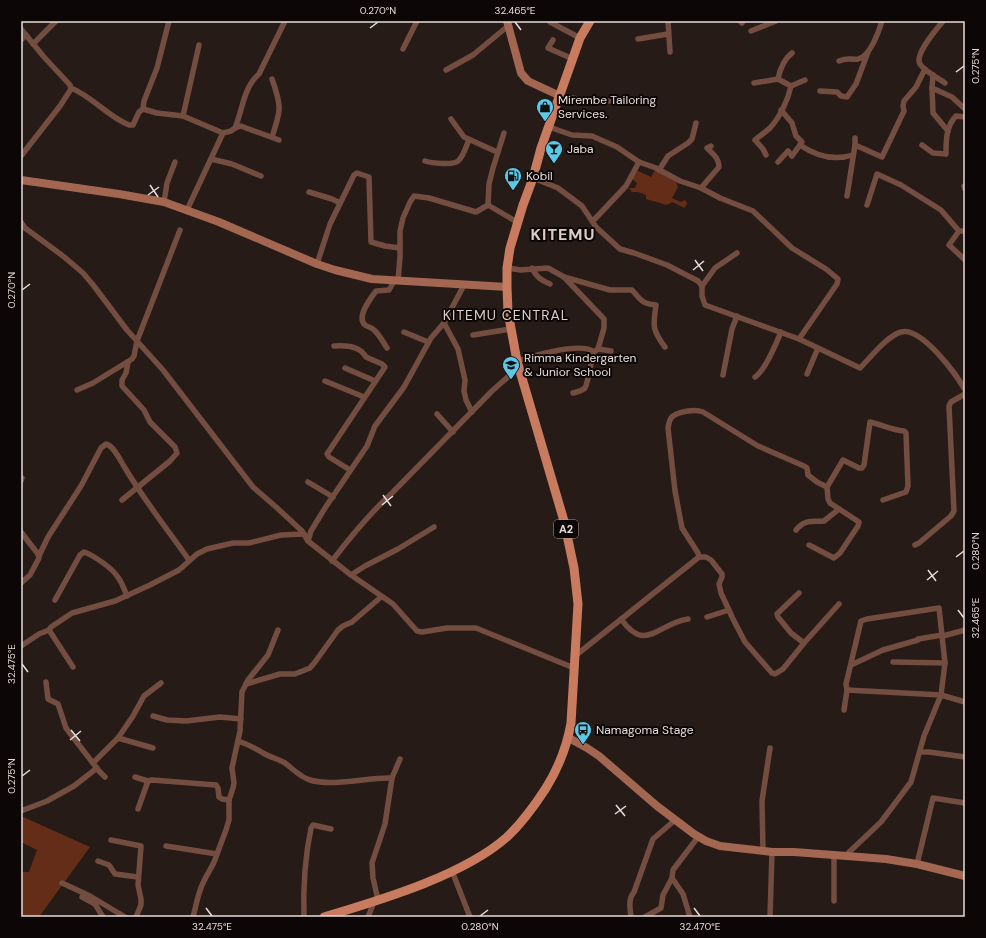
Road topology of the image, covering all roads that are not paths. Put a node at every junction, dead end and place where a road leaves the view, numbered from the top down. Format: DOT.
graph roads {
  1 [pos="56,21"];
  2 [pos="169,21"];
  3 [pos="285,21"];
  4 [pos="417,21"];
  5 [pos="590,21"];
  6 [pos="668,21"];
  7 [pos="776,21"];
  8 [pos="882,21"];
  9 [pos="943,21"];
  10 [pos="550,22"];
  11 [pos="508,23"];
  12 [pos="21,29"];
  13 [pos="751,31"];
  14 [pos="668,34"];
  15 [pos="26,36"];
  16 [pos="580,38"];
  17 [pos="638,39"];
  18 [pos="21,40"];
  19 [pos="553,40"];
  20 [pos="33,44"];
  21 [pos="199,46"];
  22 [pos="403,49"];
  23 [pos="670,52"];
  24 [pos="868,52"];
  25 [pos="792,53"];
  26 [pos="573,59"];
  27 [pos="839,61"];
  28 [pos="925,69"];
  29 [pos="446,70"];
  30 [pos="933,75"];
  31 [pos="272,79"];
  32 [pos="778,79"];
  33 [pos="805,80"];
  34 [pos="754,83"];
  35 [pos="945,83"];
  36 [pos="791,86"];
  37 [pos="71,88"];
  38 [pos="932,88"];
  39 [pos="820,91"];
  40 [pos="560,96"];
  41 [pos="609,100"];
  42 [pos="143,109"];
  43 [pos="965,109"];
  44 [pos="782,110"];
  45 [pos="183,116"];
  46 [pos="965,117"];
  47 [pos="451,119"];
  48 [pos="696,123"];
  49 [pos="549,127"];
  50 [pos="235,128"];
  51 [pos="948,131"];
  52 [pos="223,133"];
  53 [pos="504,133"];
  54 [pos="272,137"];
  55 [pos="854,138"];
  56 [pos="279,140"];
  57 [pos="469,140"];
  58 [pos="800,145"];
  59 [pos="855,145"];
  60 [pos="922,145"];
  61 [pos="711,146"];
  62 [pos="497,152"];
  63 [pos="766,155"];
  64 [pos="854,155"];
  65 [pos="21,156"];
  66 [pos="211,159"];
  67 [pos="425,161"];
  68 [pos="175,162"];
  69 [pos="639,162"];
  70 [pos="778,162"];
  71 [pos="659,170"];
  72 [pos="261,176"];
  73 [pos="533,178"];
  74 [pos="21,180"];
  75 [pos="701,188"];
  76 [pos="309,192"];
  77 [pos="847,196"];
  78 [pos="164,202"];
  79 [pos="340,203"];
  80 [pos="488,205"];
  81 [pos="867,206"];
  82 [pos="187,210"];
  83 [pos="21,222"];
  84 [pos="517,222"];
  85 [pos="593,222"];
  86 [pos="180,230"];
  87 [pos="962,231"];
  88 [pos="400,248"];
  89 [pos="738,253"];
  90 [pos="965,260"];
  91 [pos="317,264"];
  92 [pos="507,268"];
  93 [pos="532,268"];
  94 [pos="564,277"];
  95 [pos="396,281"];
  96 [pos="550,284"];
  97 [pos="464,285"];
  98 [pos="702,286"];
  99 [pos="507,287"];
  100 [pos="737,316"];
  101 [pos="444,323"];
  102 [pos="511,329"];
  103 [pos="404,332"];
  104 [pos="781,332"];
  105 [pos="473,335"];
  106 [pos="799,339"];
  107 [pos="137,341"];
  108 [pos="428,342"];
  109 [pos="334,346"];
  110 [pos="665,347"];
  111 [pos="387,348"];
  112 [pos="818,348"];
  113 [pos="596,351"];
  114 [pos="611,351"];
  115 [pos="128,362"];
  116 [pos="518,364"];
  117 [pos="345,368"];
  118 [pos="807,374"];
  119 [pos="723,375"];
  120 [pos="755,377"];
  121 [pos="325,381"];
  122 [pos="375,381"];
  123 [pos="77,390"];
  124 [pos="965,390"];
  125 [pos="573,393"];
  126 [pos="965,394"];
  127 [pos="364,397"];
  128 [pos="472,412"];
  129 [pos="437,414"];
  130 [pos="453,432"];
  131 [pos="350,470"];
  132 [pos="308,482"];
  133 [pos="827,487"];
  134 [pos="137,488"];
  135 [pos="333,497"];
  136 [pos="122,500"];
  137 [pos="883,500"];
  138 [pos="839,509"];
  139 [pos="434,527"];
  140 [pos="796,530"];
  141 [pos="21,532"];
  142 [pos="304,534"];
  143 [pos="308,541"];
  144 [pos="809,545"];
  145 [pos="915,545"];
  146 [pos="39,556"];
  147 [pos="699,558"];
  148 [pos="189,560"];
  149 [pos="332,561"];
  150 [pos="351,575"];
  151 [pos="21,582"];
  152 [pos="799,593"];
  153 [pos="127,596"];
  154 [pos="382,597"];
  155 [pos="55,600"];
  156 [pos="839,604"];
  157 [pos="729,610"];
  158 [pos="707,617"];
  159 [pos="621,619"];
  160 [pos="688,619"];
  161 [pos="49,630"];
  162 [pos="278,630"];
  163 [pos="965,630"];
  164 [pos="943,636"];
  165 [pos="804,642"];
  166 [pos="21,646"];
  167 [pos="575,656"];
  168 [pos="893,662"];
  169 [pos="945,663"];
  170 [pos="851,665"];
  171 [pos="73,667"];
  172 [pos="574,668"];
  173 [pos="46,682"];
  174 [pos="161,683"];
  175 [pos="246,684"];
  176 [pos="847,690"];
  177 [pos="941,695"];
  178 [pos="965,702"];
  179 [pos="844,710"];
  180 [pos="153,716"];
  181 [pos="241,719"];
  182 [pos="118,738"];
  183 [pos="569,738"];
  184 [pos="238,741"];
  185 [pos="153,748"];
  186 [pos="770,748"];
  187 [pos="920,752"];
  188 [pos="965,757"];
  189 [pos="400,759"];
  190 [pos="95,766"];
  191 [pos="105,777"];
  192 [pos="135,777"];
  193 [pos="392,778"];
  194 [pos="148,781"];
  195 [pos="229,800"];
  196 [pos="965,803"];
  197 [pos="138,809"];
  198 [pos="21,811"];
  199 [pos="675,820"];
  200 [pos="331,829"];
  201 [pos="698,837"];
  202 [pos="110,840"];
  203 [pos="166,846"];
  204 [pos="763,852"];
  205 [pos="772,852"];
  206 [pos="217,854"];
  207 [pos="834,855"];
  208 [pos="845,856"];
  209 [pos="98,860"];
  210 [pos="917,864"];
  211 [pos="452,871"];
  212 [pos="965,876"];
  213 [pos="138,877"];
  214 [pos="672,878"];
  215 [pos="62,883"];
  216 [pos="82,897"];
  217 [pos="376,901"];
  218 [pos="834,901"];
  219 [pos="363,905"];
  220 [pos="368,916"];
  221 [pos="104,917"];
  222 [pos="125,917"];
  223 [pos="136,917"];
  224 [pos="193,917"];
  225 [pos="304,917"];
  226 [pos="324,917"];
  227 [pos="470,917"];
  228 [pos="631,917"];
  229 [pos="645,917"];
  230 [pos="690,917"];
  231 [pos="770,917"];
  1 -- 20 [label="street"];
  2 -- 42 [label="street"];
  3 -- 50 [label="street"];
  4 -- 22 [label="street"];
  5 -- 16 [label="main road, A2"];
  6 -- 14 [label="street"];
  7 -- 13 [label="street"];
  8 -- 24 [label="street"];
  9 -- 28 [label="street"];
  10 -- 16 [label="street"];
  11 -- 29 [label="street"];
  11 -- 40 [label="street"];
  12 -- 15 [label="street"];
  14 -- 17 [label="street"];
  14 -- 23 [label="street"];
  15 -- 18 [label="street"];
  15 -- 20 [label="street"];
  16 -- 26 [label="main road, A2"];
  19 -- 26 [label="street"];
  20 -- 37 [label="street"];
  21 -- 45 [label="street"];
  24 -- 27 [label="street"];
  24 -- 39 [label="street"];
  25 -- 32 [label="street"];
  26 -- 40 [label="main road, A2"];
  28 -- 30 [label="street"];
  28 -- 59 [label="street"];
  30 -- 35 [label="street"];
  30 -- 38 [label="street"];
  31 -- 54 [label="street"];
  32 -- 34 [label="street"];
  32 -- 36 [label="street"];
  33 -- 36 [label="street"];
  36 -- 44 [label="street"];
  37 -- 42 [label="street"];
  37 -- 65 [label="street"];
  38 -- 43 [label="street"];
  38 -- 51 [label="street"];
  40 -- 41 [label="street"];
  40 -- 49 [label="main road, A2"];
  42 -- 45 [label="street"];
  44 -- 58 [label="street"];
  44 -- 63 [label="street"];
  45 -- 52 [label="street"];
  46 -- 51 [label="street"];
  47 -- 57 [label="street"];
  48 -- 71 [label="street"];
  49 -- 69 [label="street"];
  49 -- 73 [label="main road, A2"];
  50 -- 52 [label="street"];
  50 -- 54 [label="street"];
  51 -- 60 [label="street"];
  52 -- 66 [label="street"];
  53 -- 62 [label="street"];
  54 -- 56 [label="street"];
  55 -- 59 [label="street"];
  57 -- 62 [label="street"];
  57 -- 67 [label="street"];
  58 -- 64 [label="street"];
  58 -- 70 [label="street"];
  59 -- 64 [label="street"];
  61 -- 75 [label="street"];
  62 -- 80 [label="street"];
  64 -- 77 [label="street"];
  66 -- 72 [label="street"];
  66 -- 82 [label="street"];
  68 -- 78 [label="street"];
  69 -- 71 [label="street"];
  69 -- 85 [label="street"];
  71 -- 75 [label="street"];
  73 -- 84 [label="main road, A2"];
  73 -- 85 [label="street"];
  74 -- 78 [label="street"];
  75 -- 106 [label="street"];
  76 -- 79 [label="street"];
  78 -- 82 [label="street"];
  79 -- 88 [label="street"];
  79 -- 91 [label="street"];
  80 -- 84 [label="street"];
  80 -- 88 [label="street"];
  81 -- 87 [label="street"];
  82 -- 91 [label="street"];
  83 -- 107 [label="street"];
  84 -- 92 [label="main road, A2"];
  85 -- 98 [label="street"];
  86 -- 107 [label="street"];
  87 -- 90 [label="street"];
  88 -- 95 [label="street"];
  89 -- 98 [label="street"];
  91 -- 95 [label="street"];
  92 -- 93 [label="street"];
  92 -- 99 [label="main road, A2"];
  93 -- 94 [label="street"];
  93 -- 96 [label="street"];
  94 -- 110 [label="street"];
  94 -- 113 [label="street"];
  95 -- 97 [label="street"];
  95 -- 111 [label="street"];
  97 -- 99 [label="street"];
  97 -- 101 [label="street"];
  98 -- 100 [label="street"];
  99 -- 102 [label="main road, A2"];
  100 -- 104 [label="street"];
  100 -- 119 [label="street"];
  101 -- 108 [label="street"];
  101 -- 128 [label="street"];
  102 -- 105 [label="street"];
  102 -- 116 [label="main road, A2"];
  103 -- 108 [label="street"];
  104 -- 106 [label="street"];
  104 -- 120 [label="street"];
  106 -- 112 [label="street"];
  107 -- 115 [label="street"];
  107 -- 142 [label="street"];
  108 -- 131 [label="street"];
  109 -- 122 [label="street"];
  112 -- 118 [label="street"];
  112 -- 124 [label="street"];
  113 -- 114 [label="street"];
  113 -- 116 [label="street"];
  113 -- 125 [label="street"];
  115 -- 123 [label="street"];
  115 -- 134 [label="street"];
  116 -- 128 [label="street"];
  116 -- 167 [label="main road, A2"];
  117 -- 122 [label="street"];
  121 -- 127 [label="street"];
  122 -- 127 [label="street"];
  126 -- 145 [label="street"];
  127 -- 131 [label="street"];
  128 -- 130 [label="street"];
  129 -- 130 [label="street"];
  130 -- 149 [label="street"];
  131 -- 135 [label="street"];
  132 -- 135 [label="street"];
  133 -- 137 [label="street"];
  133 -- 138 [label="street"];
  133 -- 147 [label="street"];
  134 -- 136 [label="street"];
  134 -- 146 [label="street"];
  134 -- 148 [label="street"];
  135 -- 143 [label="street"];
  138 -- 140 [label="street"];
  138 -- 144 [label="street"];
  139 -- 150 [label="street"];
  141 -- 146 [label="street"];
  142 -- 143 [label="street"];
  142 -- 148 [label="street"];
  143 -- 149 [label="street"];
  146 -- 151 [label="street"];
  147 -- 157 [label="street"];
  147 -- 159 [label="street"];
  148 -- 153 [label="street"];
  149 -- 150 [label="street"];
  150 -- 154 [label="street"];
  152 -- 165 [label="street"];
  153 -- 155 [label="street"];
  153 -- 161 [label="street"];
  154 -- 172 [label="street"];
  154 -- 175 [label="street"];
  156 -- 165 [label="street"];
  157 -- 158 [label="street"];
  157 -- 165 [label="street"];
  159 -- 160 [label="street"];
  159 -- 167 [label="street"];
  161 -- 166 [label="street"];
  161 -- 171 [label="street"];
  162 -- 175 [label="street"];
  163 -- 164 [label="street"];
  164 -- 169 [label="street"];
  164 -- 170 [label="street"];
  164 -- 170 [label="street"];
  167 -- 172 [label="main road, A2"];
  168 -- 169 [label="street"];
  169 -- 177 [label="street"];
  170 -- 176 [label="street"];
  172 -- 183 [label="main road, A2"];
  173 -- 190 [label="street"];
  174 -- 182 [label="street"];
  175 -- 181 [label="street"];
  176 -- 177 [label="street"];
  176 -- 179 [label="street"];
  177 -- 178 [label="street"];
  177 -- 187 [label="street"];
  180 -- 181 [label="street"];
  181 -- 184 [label="street"];
  182 -- 185 [label="street"];
  182 -- 190 [label="street"];
  183 -- 199 [label="street"];
  183 -- 211 [label="main road, A2"];
  184 -- 193 [label="street"];
  184 -- 195 [label="street"];
  186 -- 204 [label="street"];
  187 -- 188 [label="street"];
  187 -- 208 [label="street"];
  189 -- 193 [label="street"];
  190 -- 191 [label="street"];
  190 -- 198 [label="street"];
  192 -- 194 [label="street"];
  193 -- 217 [label="street"];
  194 -- 195 [label="street"];
  194 -- 197 [label="street"];
  195 -- 206 [label="street"];
  196 -- 210 [label="street"];
  199 -- 201 [label="street"];
  199 -- 228 [label="street"];
  200 -- 225 [label="street"];
  201 -- 204 [label="street"];
  201 -- 214 [label="street"];
  202 -- 213 [label="street"];
  203 -- 206 [label="street"];
  204 -- 205 [label="street"];
  205 -- 207 [label="street"];
  205 -- 231 [label="street"];
  206 -- 224 [label="street"];
  207 -- 208 [label="street"];
  207 -- 218 [label="street"];
  208 -- 210 [label="street"];
  209 -- 213 [label="street"];
  210 -- 212 [label="street"];
  211 -- 217 [label="main road, A2"];
  211 -- 227 [label="street"];
  213 -- 223 [label="street"];
  214 -- 229 [label="street"];
  214 -- 230 [label="street"];
  215 -- 222 [label="street"];
  216 -- 221 [label="street"];
  217 -- 219 [label="main road, A2"];
  217 -- 220 [label="street"];
  219 -- 220 [label="street"];
  219 -- 226 [label="main road, A2"];
}
